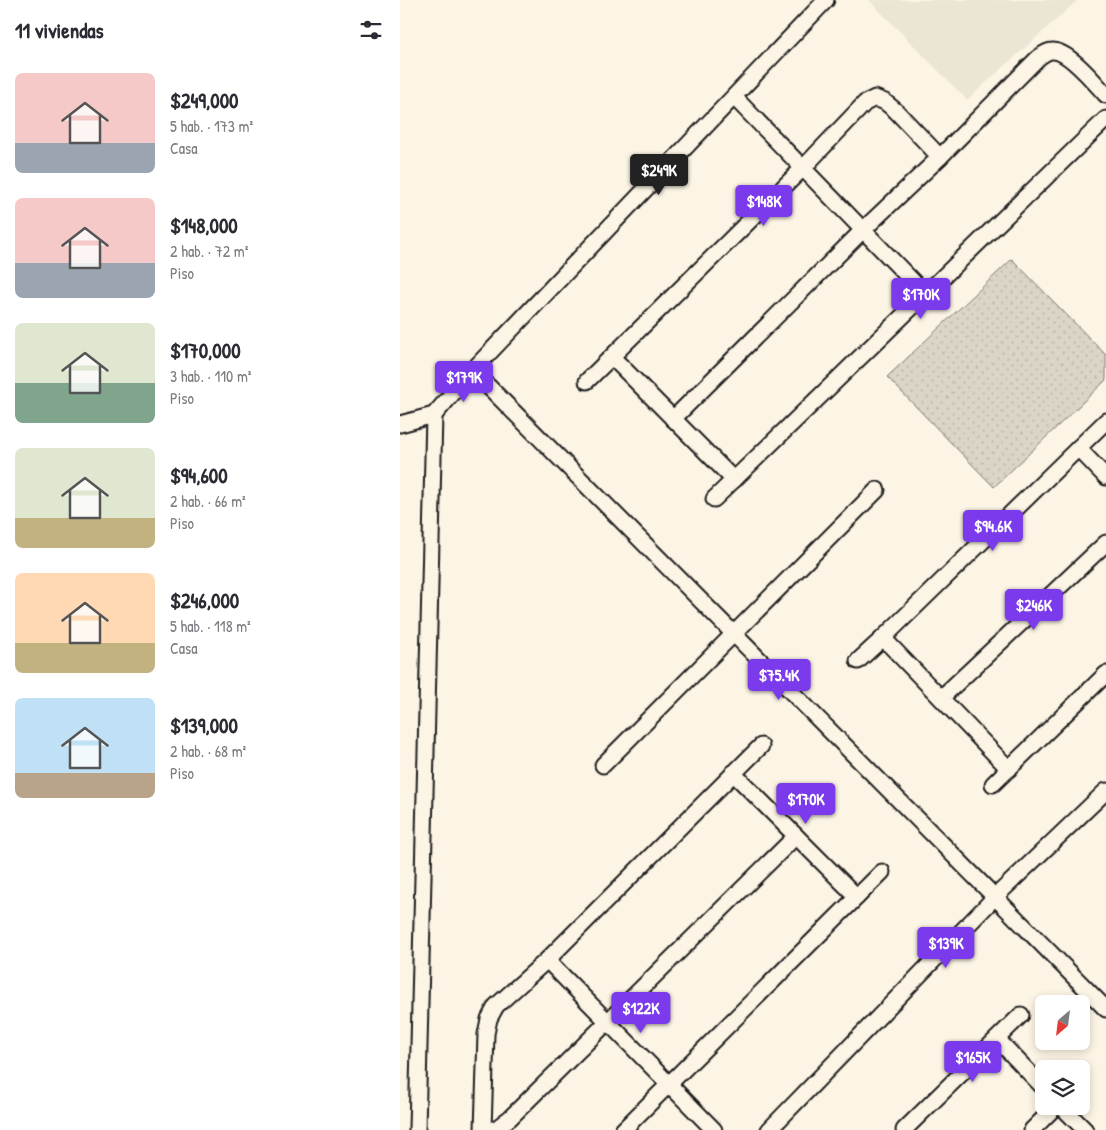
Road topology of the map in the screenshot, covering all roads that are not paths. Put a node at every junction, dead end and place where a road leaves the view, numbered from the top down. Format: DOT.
graph roads {
  1 [pos="826,0"];
  2 [pos="1106,95"];
  3 [pos="734,96"];
  4 [pos="1106,119"];
  5 [pos="940,157"];
  6 [pos="803,168"];
  7 [pos="863,230"];
  8 [pos="926,295"];
  9 [pos="612,357"];
  10 [pos="471,372"];
  11 [pos="587,381"];
  12 [pos="434,415"];
  13 [pos="673,419"];
  14 [pos="1106,421"];
  15 [pos="400,424"];
  16 [pos="1078,448"];
  17 [pos="1106,477"];
  18 [pos="734,480"];
  19 [pos="877,490"];
  20 [pos="714,499"];
  21 [pos="1106,543"];
  22 [pos="734,634"];
  23 [pos="883,638"];
  24 [pos="858,661"];
  25 [pos="1106,674"];
  26 [pos="941,698"];
  27 [pos="761,746"];
  28 [pos="603,765"];
  29 [pos="1009,769"];
  30 [pos="733,773"];
  31 [pos="993,784"];
  32 [pos="1106,791"];
  33 [pos="796,836"];
  34 [pos="882,872"];
  35 [pos="857,897"];
  36 [pos="995,897"];
  37 [pos="547,960"];
  38 [pos="1106,1008"];
  39 [pos="1021,1015"];
  40 [pos="608,1022"];
  41 [pos="997,1039"];
  42 [pos="1035,1079"];
  43 [pos="669,1084"];
  44 [pos="1047,1115"];
  45 [pos="1070,1115"];
  46 [pos="417,1130"];
  47 [pos="483,1130"];
  48 [pos="488,1130"];
  49 [pos="623,1130"];
  50 [pos="714,1130"];
  51 [pos="769,1130"];
  52 [pos="904,1130"];
  53 [pos="1032,1130"];
  54 [pos="1085,1130"];
  1 -- 3 [label="street"];
  2 -- 5 [label="street"];
  3 -- 6 [label="street"];
  3 -- 10 [label="street"];
  4 -- 8 [label="street"];
  5 -- 6 [label="street"];
  5 -- 7 [label="street"];
  6 -- 7 [label="street"];
  6 -- 9 [label="street"];
  7 -- 8 [label="street"];
  7 -- 13 [label="street"];
  8 -- 18 [label="street"];
  9 -- 11 [label="street"];
  9 -- 13 [label="street"];
  10 -- 12 [label="street"];
  10 -- 22 [label="street"];
  12 -- 15 [label="street"];
  12 -- 46 [label="street"];
  13 -- 18 [label="street"];
  14 -- 16 [label="street"];
  16 -- 17 [label="street"];
  16 -- 23 [label="street"];
  18 -- 20 [label="street"];
  19 -- 22 [label="street"];
  21 -- 26 [label="street"];
  22 -- 28 [label="street"];
  22 -- 36 [label="street"];
  23 -- 24 [label="street"];
  23 -- 26 [label="street"];
  25 -- 29 [label="street"];
  26 -- 29 [label="street"];
  27 -- 30 [label="street"];
  29 -- 31 [label="street"];
  30 -- 33 [label="street"];
  30 -- 37 [label="street"];
  32 -- 36 [label="street"];
  33 -- 35 [label="street"];
  33 -- 40 [label="street"];
  34 -- 35 [label="street"];
  35 -- 43 [label="street"];
  36 -- 38 [label="street"];
  36 -- 51 [label="street"];
  37 -- 40 [label="street"];
  37 -- 47 [label="street"];
  39 -- 41 [label="street"];
  40 -- 43 [label="street"];
  40 -- 48 [label="street"];
  41 -- 42 [label="street"];
  41 -- 52 [label="street"];
  43 -- 49 [label="street"];
  43 -- 50 [label="street"];
  44 -- 53 [label="street"];
  45 -- 54 [label="street"];
}
